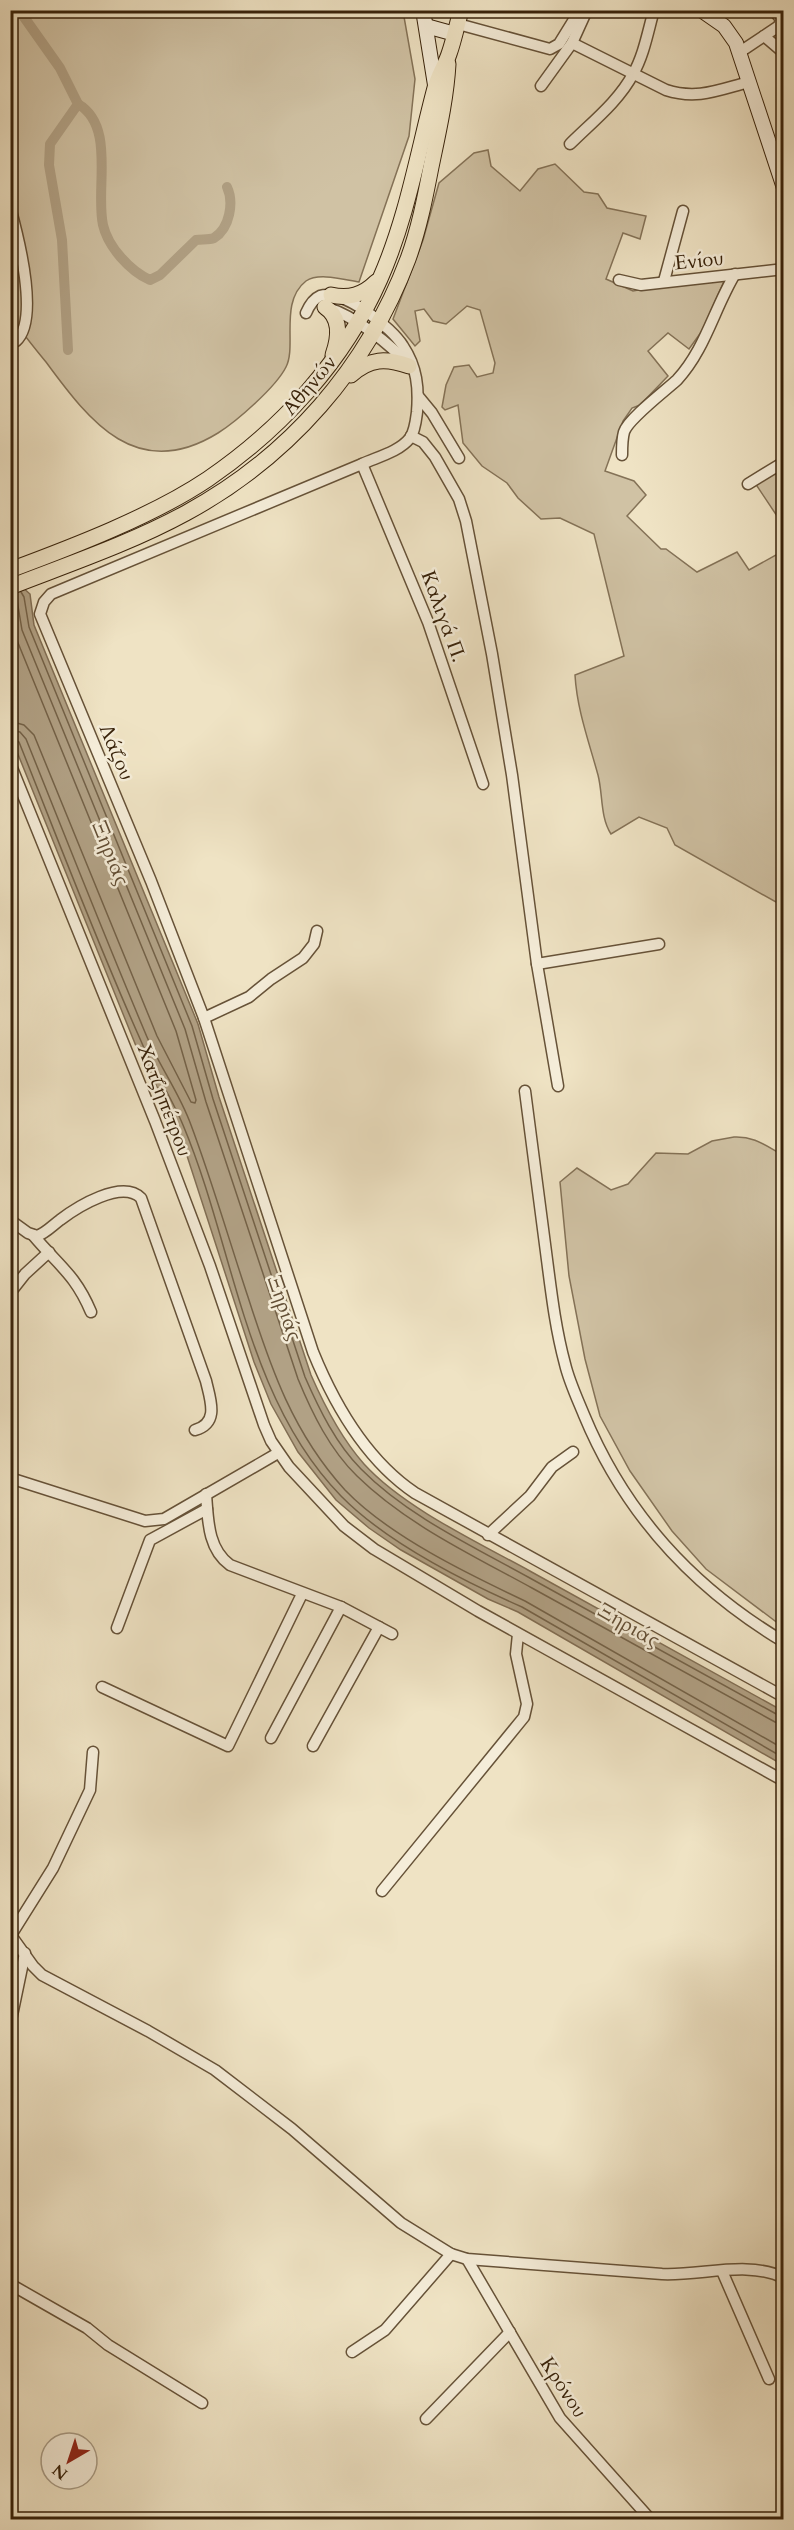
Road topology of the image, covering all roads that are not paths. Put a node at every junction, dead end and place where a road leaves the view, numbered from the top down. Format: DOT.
graph roads {
  1 [pos="423,10"];
  2 [pos="580,10"];
  3 [pos="587,10"];
  4 [pos="654,10"];
  5 [pos="701,10"];
  6 [pos="773,10"];
  7 [pos="458,23"];
  8 [pos="426,26"];
  9 [pos="764,36"];
  10 [pos="572,43"];
  11 [pos="740,52"];
  12 [pos="783,53"];
  13 [pos="633,74"];
  14 [pos="749,82"];
  15 [pos="441,85"];
  16 [pos="541,86"];
  17 [pos="570,144"];
  18 [pos="780,161"];
  19 [pos="783,188"];
  20 [pos="10,207"];
  21 [pos="683,211"];
  22 [pos="783,269"];
  23 [pos="735,274"];
  24 [pos="380,278"];
  25 [pos="618,280"];
  26 [pos="664,281"];
  27 [pos="328,301"];
  28 [pos="360,317"];
  29 [pos="377,328"];
  30 [pos="16,341"];
  31 [pos="328,368"];
  32 [pos="412,370"];
  33 [pos="337,385"];
  34 [pos="418,396"];
  35 [pos="411,436"];
  36 [pos="622,455"];
  37 [pos="459,458"];
  38 [pos="783,462"];
  39 [pos="362,464"];
  40 [pos="748,484"];
  41 [pos="16,576"];
  42 [pos="10,763"];
  43 [pos="483,784"];
  44 [pos="317,931"];
  45 [pos="659,944"];
  46 [pos="537,964"];
  47 [pos="204,1018"];
  48 [pos="558,1086"];
  49 [pos="525,1090"];
  50 [pos="10,1220"];
  51 [pos="33,1235"];
  52 [pos="49,1252"];
  53 [pos="10,1293"];
  54 [pos="91,1312"];
  55 [pos="195,1430"];
  56 [pos="573,1452"];
  57 [pos="278,1453"];
  58 [pos="10,1478"];
  59 [pos="206,1494"];
  60 [pos="207,1509"];
  61 [pos="488,1535"];
  62 [pos="302,1594"];
  63 [pos="341,1608"];
  64 [pos="117,1628"];
  65 [pos="379,1628"];
  66 [pos="392,1634"];
  67 [pos="518,1634"];
  68 [pos="783,1642"];
  69 [pos="102,1687"];
  70 [pos="783,1697"];
  71 [pos="271,1738"];
  72 [pos="313,1746"];
  73 [pos="93,1752"];
  74 [pos="783,1781"];
  75 [pos="382,1891"];
  76 [pos="11,1934"];
  77 [pos="24,1953"];
  78 [pos="10,2025"];
  79 [pos="451,2254"];
  80 [pos="467,2259"];
  81 [pos="722,2271"];
  82 [pos="783,2278"];
  83 [pos="10,2284"];
  84 [pos="510,2332"];
  85 [pos="352,2352"];
  86 [pos="769,2379"];
  87 [pos="202,2403"];
  88 [pos="426,2420"];
  89 [pos="651,2520"];
  1 -- 8 [label="street"];
  2 -- 7 [label="street"];
  3 -- 10 [label="street"];
  4 -- 13 [label="street"];
  5 -- 11 [label="street"];
  6 -- 9 [label="street"];
  7 -- 8 [label="street"];
  7 -- 15 [label="main road, Αθηνών"];
  8 -- 15 [label="street"];
  9 -- 11 [label="street"];
  9 -- 12 [label="street"];
  10 -- 13 [label="street"];
  10 -- 16 [label="street"];
  11 -- 14 [label="street"];
  13 -- 14 [label="street"];
  13 -- 17 [label="street"];
  14 -- 18 [label="street"];
  15 -- 24 [label="main road, Αθηνών"];
  15 -- 29 [label="main road, Αθηνών"];
  18 -- 19 [label="street"];
  20 -- 30 [label="street"];
  21 -- 26 [label="street"];
  22 -- 23 [label="street, Ενίου"];
  23 -- 26 [label="street, Ενίου"];
  23 -- 36 [label="street"];
  24 -- 27 [label="main road"];
  24 -- 28 [label="main road, Αθηνών"];
  25 -- 26 [label="street, Ενίου"];
  27 -- 28 [label="street"];
  27 -- 31 [label="main road"];
  28 -- 29 [label="street"];
  28 -- 31 [label="main road, Αθηνών"];
  29 -- 32 [label="street"];
  29 -- 33 [label="main road, Αθηνών"];
  31 -- 41 [label="main road, Αθηνών"];
  32 -- 33 [label="main road"];
  32 -- 34 [label="street"];
  33 -- 41 [label="main road, Αθηνών"];
  34 -- 35 [label="street"];
  34 -- 37 [label="street"];
  35 -- 39 [label="street"];
  35 -- 46 [label="street"];
  38 -- 40 [label="street"];
  39 -- 43 [label="street, Καλιγά Π."];
  39 -- 47 [label="street, Λάζου"];
  42 -- 57 [label="street, Χατζηπέτρου"];
  44 -- 47 [label="street"];
  45 -- 46 [label="street"];
  46 -- 48 [label="street"];
  47 -- 61 [label="street, Λάζου"];
  49 -- 68 [label="street"];
  50 -- 51 [label="street"];
  51 -- 52 [label="street"];
  51 -- 55 [label="street"];
  52 -- 53 [label="street"];
  52 -- 54 [label="street"];
  56 -- 61 [label="street"];
  57 -- 59 [label="street"];
  57 -- 67 [label="street, Χατζηπέτρου"];
  58 -- 59 [label="street"];
  59 -- 60 [label="street"];
  60 -- 62 [label="street"];
  60 -- 64 [label="street"];
  61 -- 70 [label="street, Λάζου"];
  62 -- 63 [label="street"];
  62 -- 69 [label="street"];
  63 -- 65 [label="street"];
  63 -- 71 [label="street"];
  65 -- 66 [label="street"];
  65 -- 72 [label="street"];
  67 -- 74 [label="street, Χατζηπέτρου"];
  67 -- 75 [label="street"];
  73 -- 76 [label="street"];
  76 -- 77 [label="street"];
  77 -- 78 [label="street"];
  77 -- 79 [label="street"];
  79 -- 80 [label="street"];
  79 -- 85 [label="street"];
  80 -- 81 [label="street"];
  80 -- 84 [label="street, Κρόνου"];
  81 -- 82 [label="street"];
  81 -- 86 [label="street"];
  83 -- 87 [label="street"];
  84 -- 88 [label="street"];
  84 -- 89 [label="street, Κρόνου"];
}
